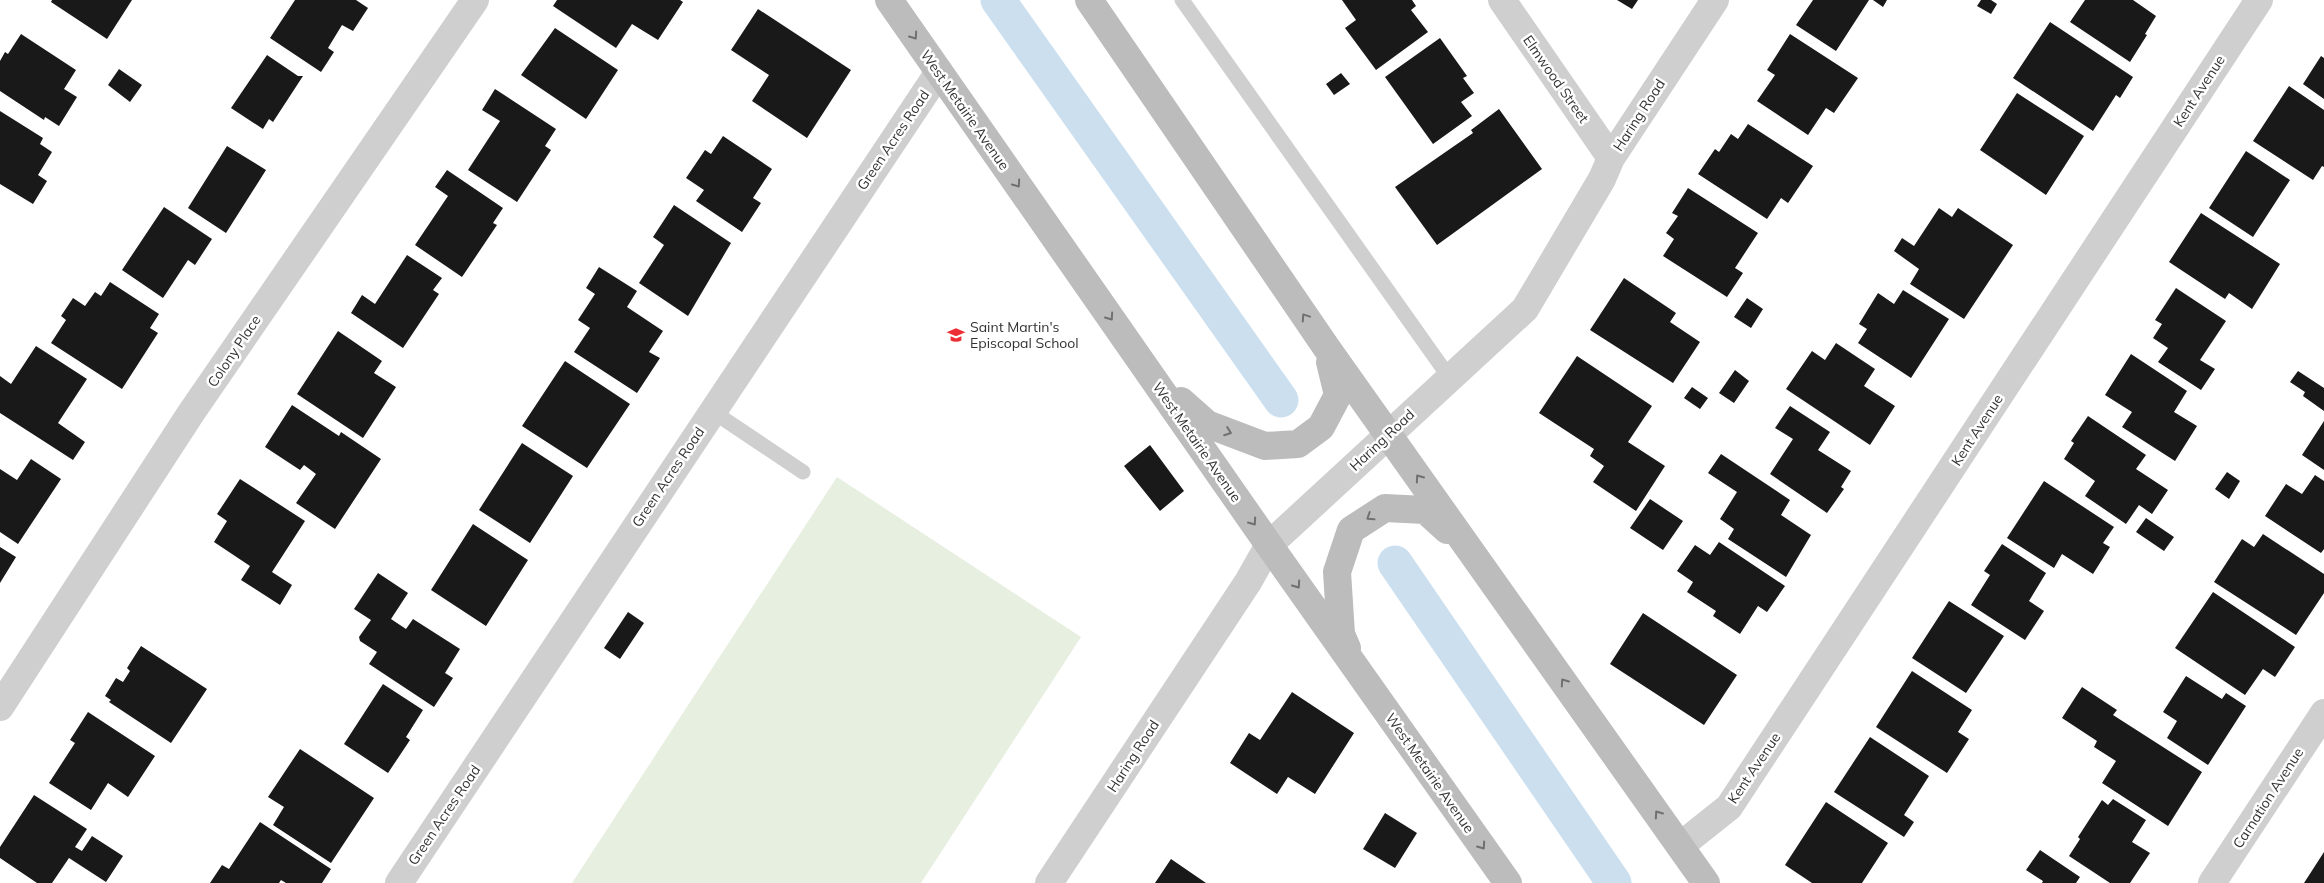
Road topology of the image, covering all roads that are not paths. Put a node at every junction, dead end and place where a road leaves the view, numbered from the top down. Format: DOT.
graph roads {
  1 [pos="474,0"];
  2 [pos="889,0"];
  3 [pos="1182,0"];
  4 [pos="1502,0"];
  5 [pos="1715,0"];
  6 [pos="2259,0"];
  7 [pos="1090,1"];
  8 [pos="938,72"];
  9 [pos="1611,158"];
  10 [pos="1326,347"];
  11 [pos="1148,372"];
  12 [pos="1449,377"];
  13 [pos="712,411"];
  14 [pos="1388,434"];
  15 [pos="804,472"];
  16 [pos="1269,545"];
  17 [pos="1470,551"];
  18 [pos="1355,667"];
  19 [pos="0,707"];
  20 [pos="2324,713"];
  21 [pos="1680,846"];
  22 [pos="398,883"];
  23 [pos="1049,883"];
  24 [pos="1508,883"];
  25 [pos="1706,883"];
  26 [pos="2212,883"];
  1 -- 19 [label="street, Colony Place"];
  2 -- 8 [label="main road, West Metairie Avenue, one-way"];
  3 -- 12 [label="lane"];
  4 -- 9 [label="street, Elmwood Street"];
  5 -- 9 [label="street, Haring Road"];
  6 -- 21 [label="street, Kent Avenue"];
  10 -- 7 [label="main road, one-way"];
  8 -- 11 [label="main road, West Metairie Avenue, one-way"];
  8 -- 13 [label="street, Green Acres Road"];
  9 -- 12 [label="street, Haring Road"];
  11 -- 10 [label="main road, one-way"];
  10 -- 14 [label="main road"];
  11 -- 16 [label="main road, West Metairie Avenue, one-way"];
  12 -- 14 [label="street, Haring Road"];
  13 -- 15 [label="lane"];
  13 -- 22 [label="street, Green Acres Road"];
  14 -- 16 [label="street, Haring Road"];
  17 -- 14 [label="main road, one-way"];
  16 -- 18 [label="main road, West Metairie Avenue, one-way"];
  16 -- 23 [label="street, Haring Road"];
  17 -- 18 [label="main road, one-way"];
  21 -- 17 [label="main road, one-way"];
  18 -- 24 [label="main road, West Metairie Avenue, one-way"];
  20 -- 26 [label="street, Carnation Avenue"];
  21 -- 25 [label="main road"];
}
